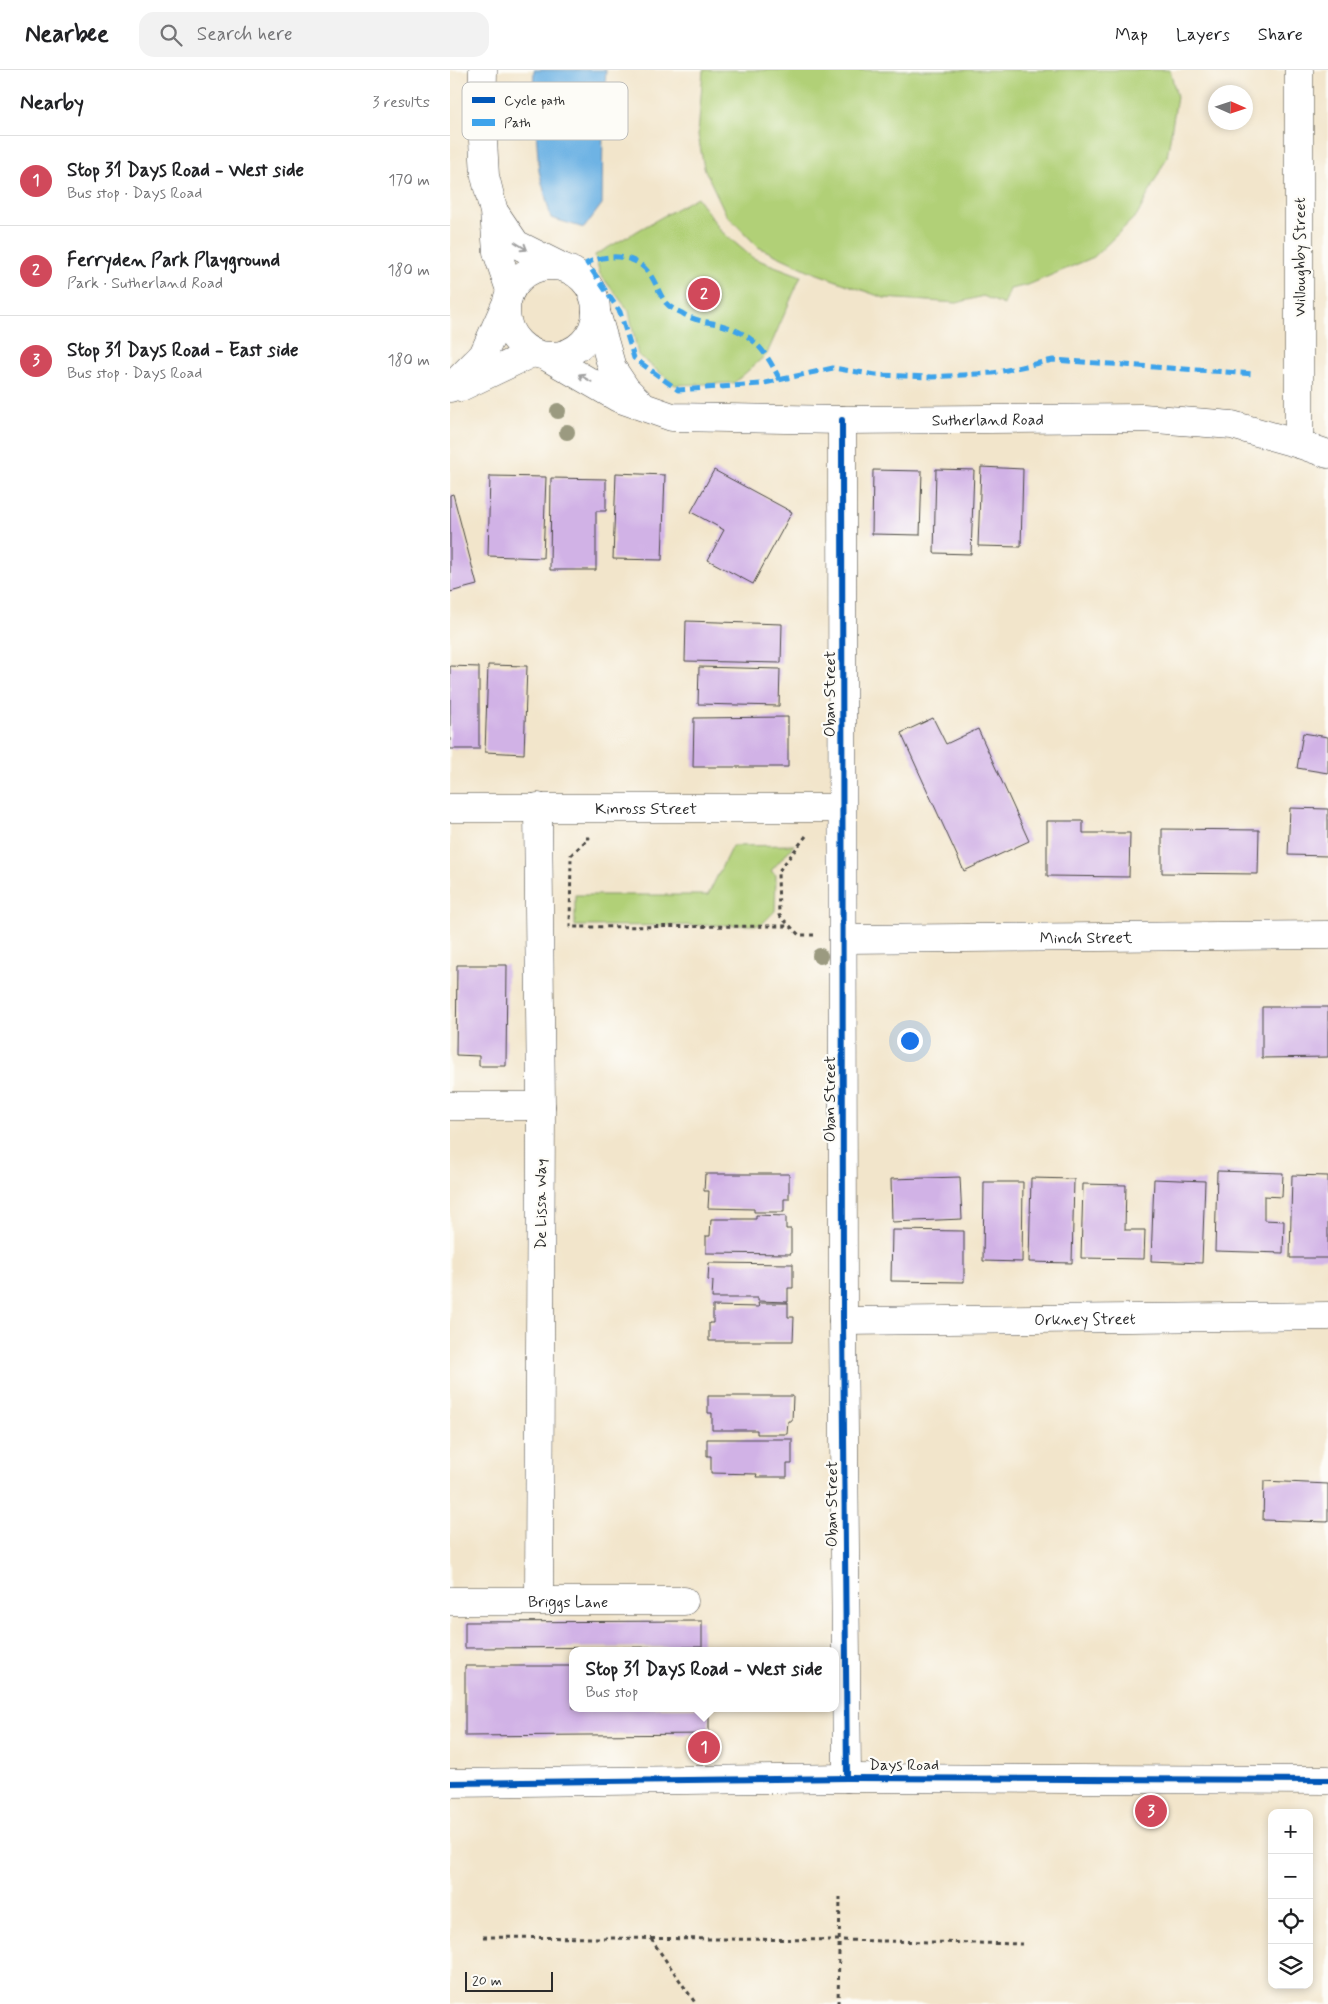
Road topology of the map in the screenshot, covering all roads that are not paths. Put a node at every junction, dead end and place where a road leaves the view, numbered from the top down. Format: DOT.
graph roads {
  1 [pos="1299,70"];
  2 [pos="483,140"];
  3 [pos="494,212"];
  4 [pos="560,266"];
  5 [pos="508,297"];
  6 [pos="596,312"];
  7 [pos="540,355"];
  8 [pos="450,388"];
  9 [pos="450,393"];
  10 [pos="644,408"];
  11 [pos="842,420"];
  12 [pos="1299,444"];
  13 [pos="1328,454"];
  14 [pos="538,807"];
  15 [pos="450,808"];
  16 [pos="842,808"];
  17 [pos="1328,935"];
  18 [pos="831,937"];
  19 [pos="450,1106"];
  20 [pos="541,1106"];
  21 [pos="1328,1316"];
  22 [pos="844,1321"];
  23 [pos="540,1600"];
  24 [pos="684,1600"];
  25 [pos="450,1601"];
  26 [pos="847,1778"];
  27 [pos="1328,1780"];
  28 [pos="450,1783"];
  1 -- 12 [label="street, Willoughby Street"];
  2 -- 3 [label="street"];
  3 -- 4 [label="street, one-way"];
  3 -- 5 [label="street"];
  4 -- 5 [label="street"];
  4 -- 6 [label="street"];
  5 -- 7 [label="street"];
  5 -- 8 [label="street"];
  6 -- 7 [label="street"];
  6 -- 10 [label="street, Sutherland Road"];
  7 -- 9 [label="street"];
  10 -- 7 [label="street, Sutherland Road, one-way"];
  10 -- 11 [label="street, Sutherland Road"];
  11 -- 12 [label="street, Sutherland Road"];
  11 -- 16 [label="street, Oban Street"];
  12 -- 13 [label="street, Sutherland Road"];
  14 -- 15 [label="street, Kinross Street"];
  14 -- 16 [label="street, Kinross Street"];
  14 -- 20 [label="street, De Lissa Way"];
  16 -- 18 [label="street, Oban Street"];
  17 -- 18 [label="street, Minch Street"];
  18 -- 22 [label="street, Oban Street"];
  19 -- 20 [label="street"];
  20 -- 23 [label="street, De Lissa Way"];
  21 -- 22 [label="street, Orkney Street"];
  22 -- 26 [label="street, Oban Street"];
  23 -- 24 [label="street, Briggs Lane"];
  23 -- 25 [label="street, Briggs Lane"];
  26 -- 27 [label="street, Days Road"];
  26 -- 28 [label="street, Days Road"];
}
